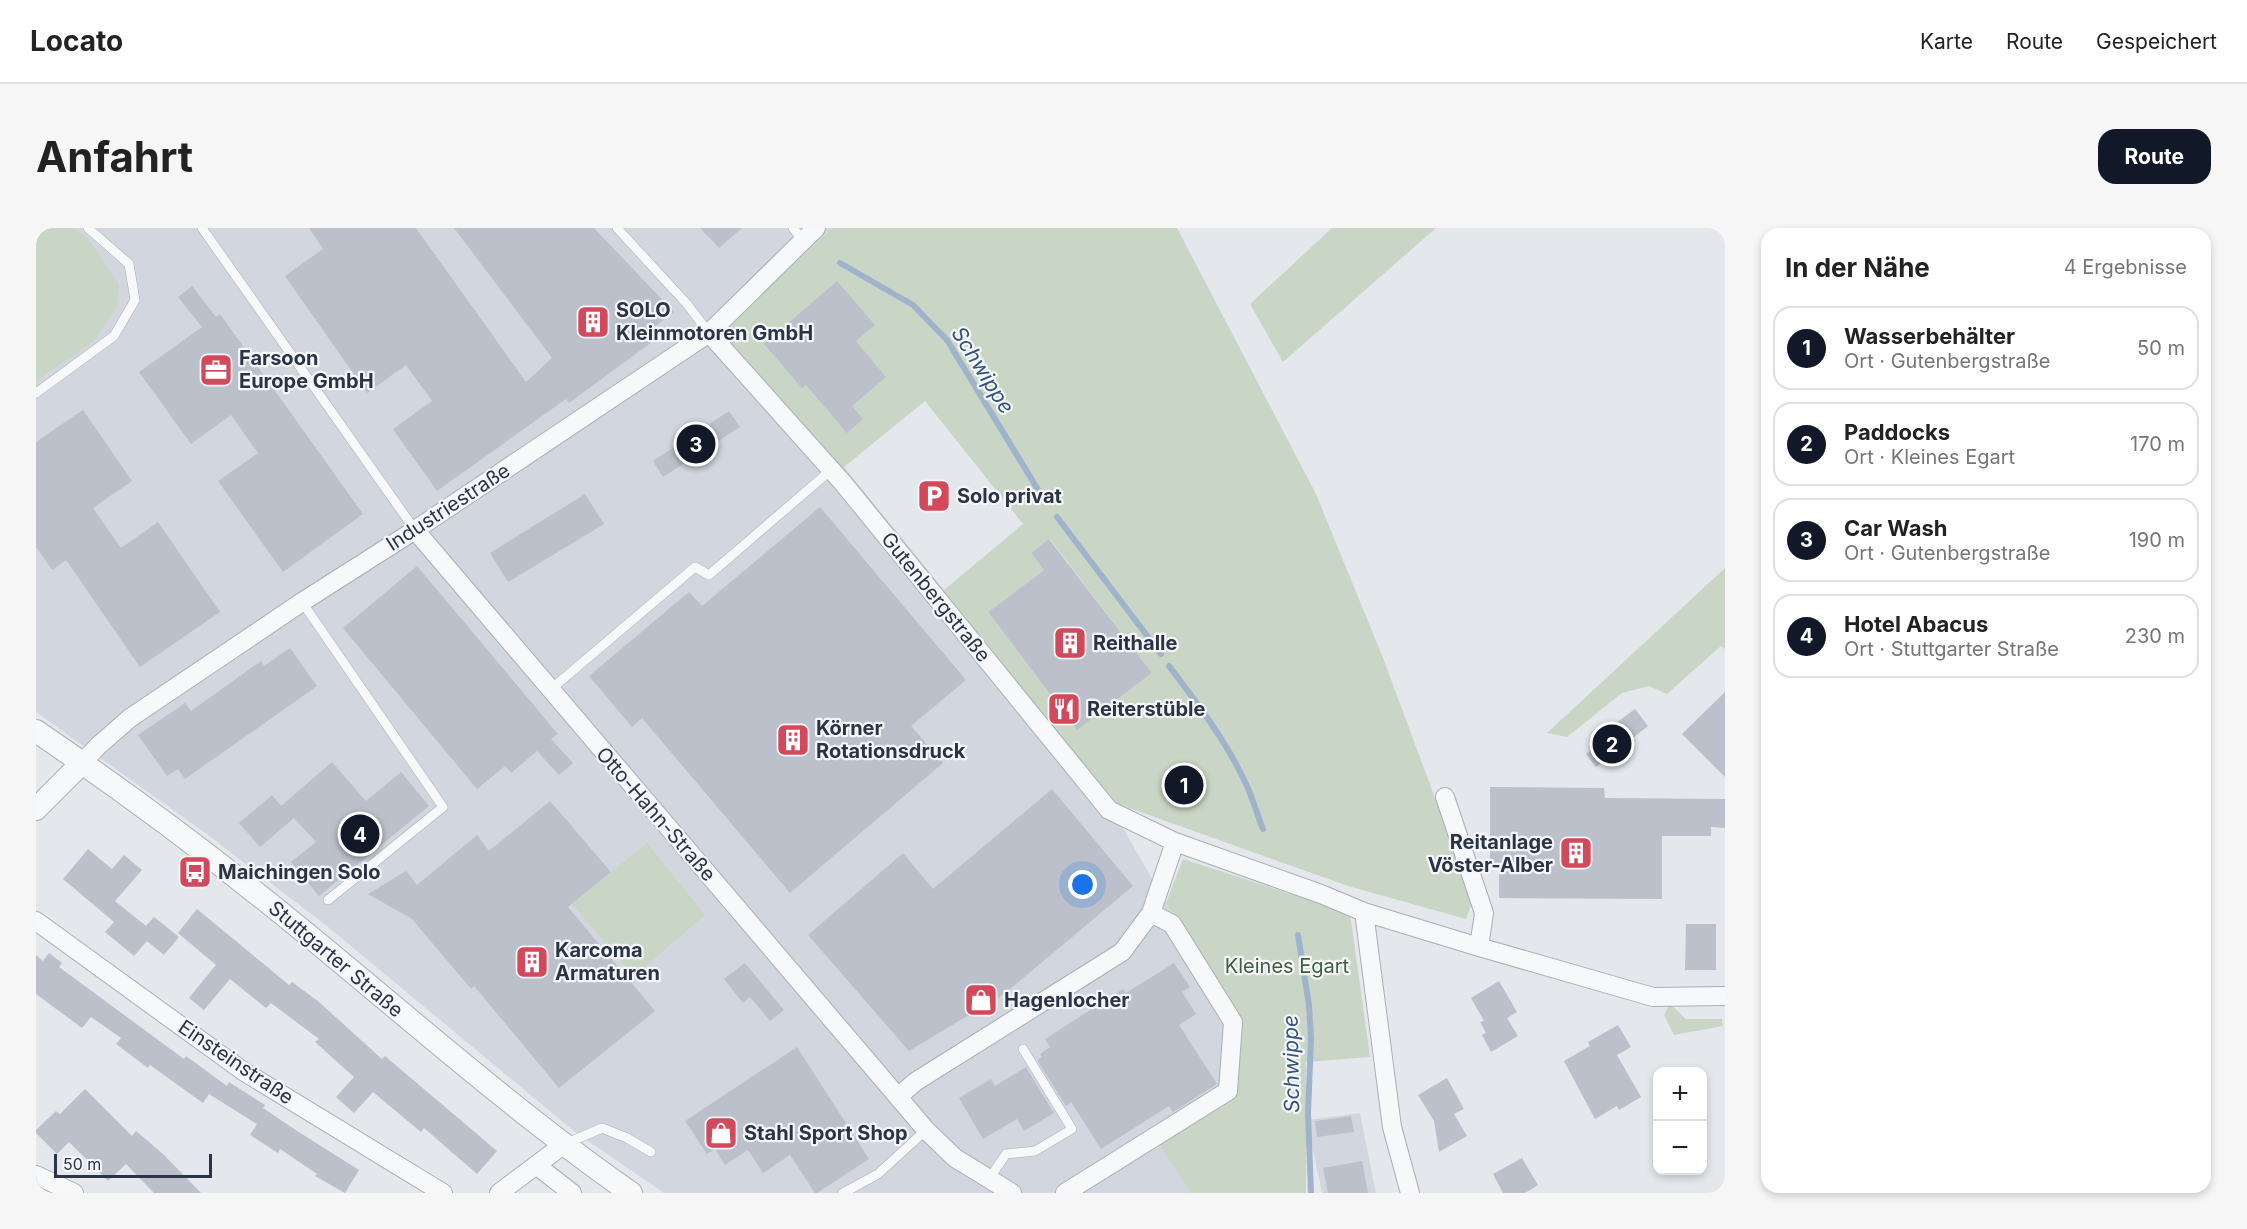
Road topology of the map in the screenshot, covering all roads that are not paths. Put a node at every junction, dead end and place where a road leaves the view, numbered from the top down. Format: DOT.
graph roads {
  1 [pos="88,228"];
  2 [pos="202,228"];
  3 [pos="617,228"];
  4 [pos="804,232"];
  5 [pos="709,333"];
  6 [pos="36,393"];
  7 [pos="831,470"];
  8 [pos="415,530"];
  9 [pos="302,602"];
  10 [pos="550,690"];
  11 [pos="36,731"];
  12 [pos="82,763"];
  13 [pos="1445,796"];
  14 [pos="36,809"];
  15 [pos="1175,842"];
  16 [pos="328,900"];
  17 [pos="1364,912"];
  18 [pos="1151,913"];
  19 [pos="36,921"];
  20 [pos="1479,947"];
  21 [pos="1725,996"];
  22 [pos="1023,1049"];
  23 [pos="898,1097"];
  24 [pos="926,1130"];
  25 [pos="563,1145"];
  26 [pos="651,1152"];
  27 [pos="537,1165"];
  28 [pos="36,1175"];
  29 [pos="989,1179"];
  30 [pos="74,1193"];
  31 [pos="443,1193"];
  32 [pos="499,1193"];
  33 [pos="573,1193"];
  34 [pos="631,1193"];
  35 [pos="843,1193"];
  36 [pos="1012,1193"];
  37 [pos="1065,1193"];
  38 [pos="1410,1193"];
  1 -- 6 [label="lane"];
  2 -- 8 [label="lane"];
  3 -- 5 [label="lane"];
  4 -- 5 [label="street, Industriestraße"];
  5 -- 7 [label="street, Gutenbergstraße"];
  5 -- 8 [label="street, Industriestraße"];
  7 -- 10 [label="lane"];
  7 -- 15 [label="street, Gutenbergstraße"];
  8 -- 9 [label="street, Industriestraße"];
  8 -- 10 [label="street, Otto-Hahn-Straße"];
  9 -- 12 [label="street, Industriestraße"];
  9 -- 16 [label="lane"];
  10 -- 23 [label="street, Otto-Hahn-Straße"];
  11 -- 12 [label="street, Stuttgarter Straße"];
  12 -- 14 [label="street"];
  12 -- 25 [label="street, Stuttgarter Straße"];
  13 -- 20 [label="street"];
  15 -- 17 [label="street"];
  15 -- 18 [label="street"];
  17 -- 20 [label="street"];
  17 -- 38 [label="street"];
  18 -- 23 [label="street"];
  18 -- 37 [label="street"];
  19 -- 31 [label="street, Einsteinstraße"];
  20 -- 21 [label="street"];
  22 -- 29 [label="lane"];
  23 -- 24 [label="street, Otto-Hahn-Straße"];
  24 -- 29 [label="street, Otto-Hahn-Straße"];
  24 -- 35 [label="lane"];
  25 -- 26 [label="lane"];
  25 -- 27 [label="street"];
  25 -- 34 [label="street, Stuttgarter Straße"];
  27 -- 32 [label="street"];
  27 -- 33 [label="street"];
  28 -- 30 [label="street"];
  29 -- 36 [label="street, Otto-Hahn-Straße"];
}
